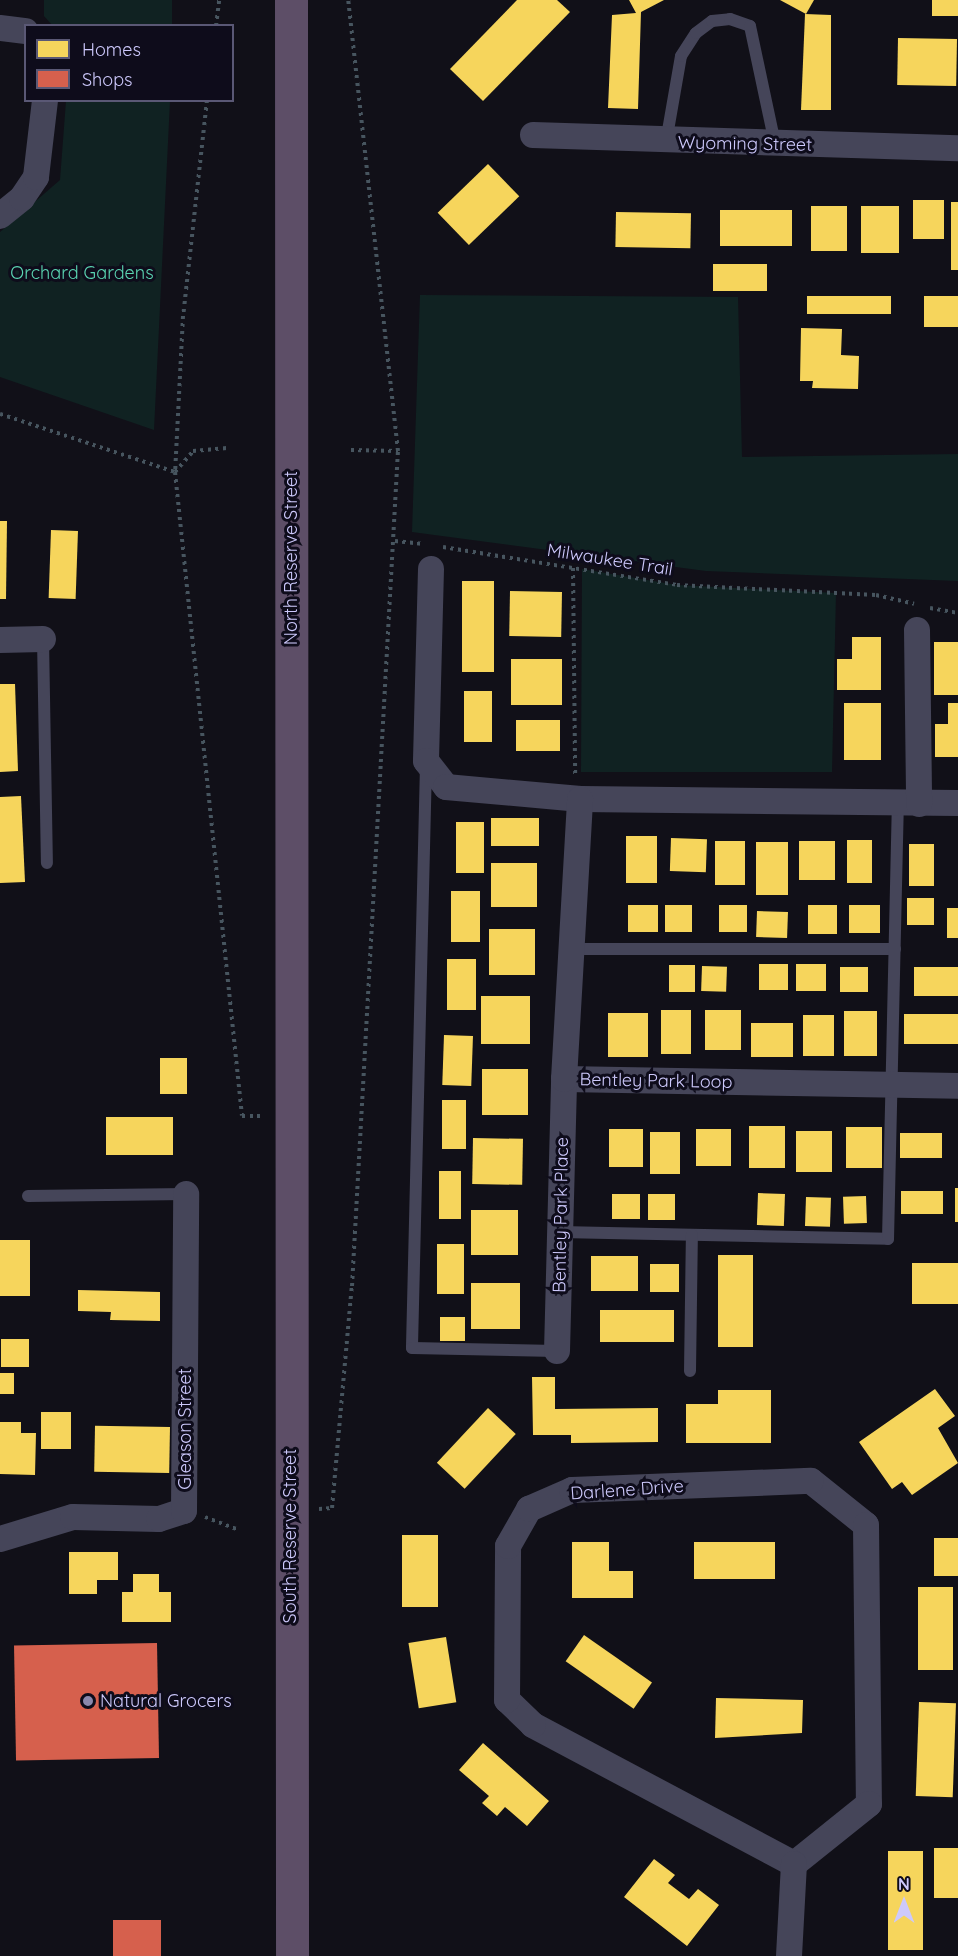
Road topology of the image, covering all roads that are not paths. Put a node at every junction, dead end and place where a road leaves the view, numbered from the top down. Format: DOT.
graph roads {
  1 [pos="291,0"];
  2 [pos="0,28"];
  3 [pos="24,31"];
  4 [pos="45,102"];
  5 [pos="533,135"];
  6 [pos="666,142"];
  7 [pos="776,144"];
  8 [pos="958,148"];
  9 [pos="0,216"];
  10 [pos="431,569"];
  11 [pos="917,630"];
  12 [pos="43,639"];
  13 [pos="0,640"];
  14 [pos="426,761"];
  15 [pos="577,787"];
  16 [pos="958,802"];
  17 [pos="909,804"];
  18 [pos="47,862"];
  19 [pos="571,949"];
  20 [pos="895,949"];
  21 [pos="564,1079"];
  22 [pos="892,1085"];
  23 [pos="958,1086"];
  24 [pos="290,1116"];
  25 [pos="186,1194"];
  26 [pos="28,1196"];
  27 [pos="560,1232"];
  28 [pos="692,1235"];
  29 [pos="557,1351"];
  30 [pos="690,1371"];
  31 [pos="0,1539"];
  32 [pos="794,1864"];
  33 [pos="292,1956"];
  34 [pos="789,1956"];
  1 -- 24 [label="highway, North Reserve Street"];
  2 -- 3 [label="street"];
  4 -- 9 [label="street"];
  5 -- 6 [label="street, Wyoming Street"];
  6 -- 7 [label="street, Wyoming Street"];
  6 -- 7 [label="lane"];
  7 -- 8 [label="street, Wyoming Street"];
  10 -- 14 [label="street"];
  11 -- 17 [label="street"];
  12 -- 13 [label="street"];
  12 -- 18 [label="lane"];
  14 -- 15 [label="street"];
  14 -- 29 [label="lane"];
  15 -- 17 [label="street"];
  15 -- 19 [label="street, Bentley Park Loop"];
  16 -- 17 [label="street"];
  17 -- 20 [label="lane"];
  19 -- 20 [label="lane"];
  19 -- 21 [label="street, Bentley Park Loop"];
  20 -- 22 [label="lane"];
  21 -- 22 [label="street, Bentley Park Loop"];
  21 -- 27 [label="street, Bentley Park Place"];
  22 -- 23 [label="street, Bentley Park Loop"];
  22 -- 28 [label="lane"];
  24 -- 33 [label="highway, South Reserve Street"];
  25 -- 26 [label="lane"];
  25 -- 31 [label="street, Gleason Street"];
  27 -- 28 [label="lane"];
  27 -- 29 [label="street, Bentley Park Place"];
  28 -- 30 [label="lane"];
  32 -- 32 [label="street, Darlene Drive"];
  32 -- 34 [label="street"];
}
